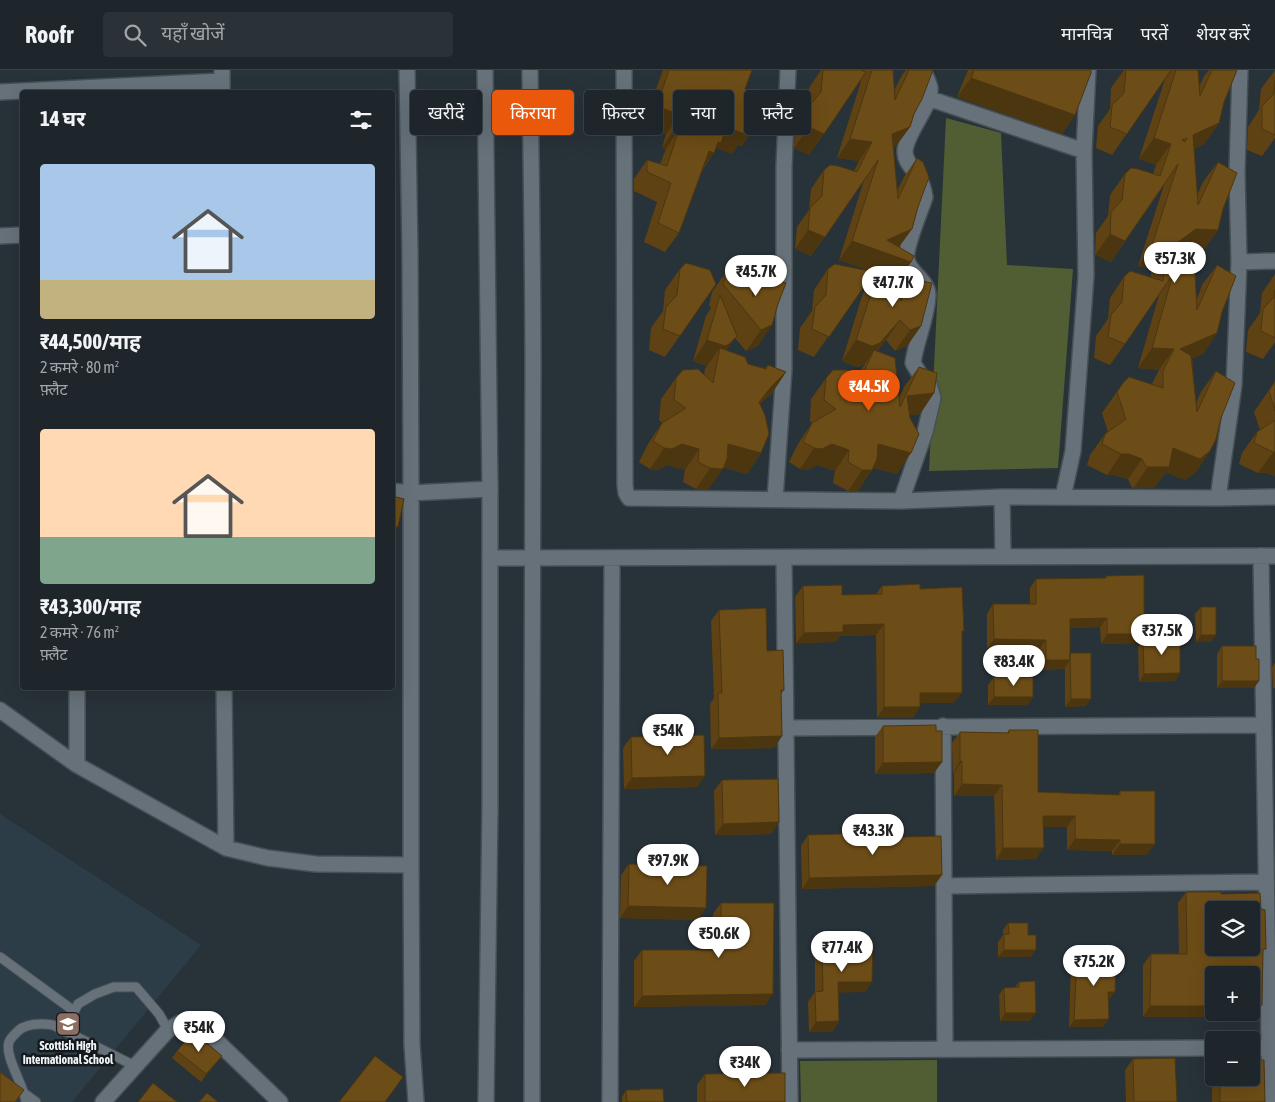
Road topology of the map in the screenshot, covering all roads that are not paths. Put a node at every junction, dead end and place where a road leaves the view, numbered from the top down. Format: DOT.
graph roads {
  1 [pos="407,70"];
  2 [pos="485,70"];
  3 [pos="530,70"];
  4 [pos="624,70"];
  5 [pos="788,70"];
  6 [pos="923,70"];
  7 [pos="1088,70"];
  8 [pos="1240,70"];
  9 [pos="222,81"];
  10 [pos="40,90"];
  11 [pos="20,91"];
  12 [pos="0,92"];
  13 [pos="928,98"];
  14 [pos="1084,151"];
  15 [pos="20,235"];
  16 [pos="0,236"];
  17 [pos="1275,261"];
  18 [pos="1239,262"];
  19 [pos="490,489"];
  20 [pos="395,490"];
  21 [pos="411,493"];
  22 [pos="1275,496"];
  23 [pos="1002,497"];
  24 [pos="1063,497"];
  25 [pos="1218,498"];
  26 [pos="775,499"];
  27 [pos="900,501"];
  28 [pos="1268,556"];
  29 [pos="1002,557"];
  30 [pos="490,558"];
  31 [pos="532,558"];
  32 [pos="612,558"];
  33 [pos="784,558"];
  34 [pos="78,690"];
  35 [pos="224,690"];
  36 [pos="0,710"];
  37 [pos="1264,725"];
  38 [pos="943,726"];
  39 [pos="786,728"];
  40 [pos="77,765"];
  41 [pos="226,848"];
  42 [pos="411,865"];
  43 [pos="1266,882"];
  44 [pos="944,886"];
  45 [pos="0,957"];
  46 [pos="74,1012"];
  47 [pos="65,1030"];
  48 [pos="168,1030"];
  49 [pos="1205,1048"];
  50 [pos="1260,1048"];
  51 [pos="1269,1048"];
  52 [pos="945,1049"];
  53 [pos="789,1050"];
  54 [pos="134,1066"];
  55 [pos="26,1098"];
  56 [pos="36,1102"];
  57 [pos="103,1102"];
  58 [pos="278,1102"];
  59 [pos="416,1102"];
  60 [pos="486,1102"];
  61 [pos="532,1102"];
  62 [pos="610,1102"];
  63 [pos="790,1102"];
  64 [pos="1270,1102"];
  1 -- 21 [label="street"];
  2 -- 19 [label="street"];
  3 -- 31 [label="street"];
  4 -- 26 [label="street"];
  5 -- 26 [label="street"];
  6 -- 13 [label="street"];
  7 -- 14 [label="street"];
  8 -- 18 [label="street"];
  9 -- 10 [label="street"];
  11 -- 12 [label="street"];
  13 -- 14 [label="street"];
  13 -- 27 [label="street"];
  14 -- 24 [label="street"];
  15 -- 16 [label="street"];
  17 -- 18 [label="street"];
  18 -- 25 [label="street"];
  19 -- 21 [label="street"];
  19 -- 30 [label="street"];
  20 -- 21 [label="street"];
  21 -- 42 [label="street"];
  22 -- 25 [label="street"];
  23 -- 24 [label="street"];
  23 -- 27 [label="street"];
  23 -- 29 [label="street"];
  24 -- 25 [label="street"];
  26 -- 27 [label="street"];
  28 -- 29 [label="street"];
  28 -- 37 [label="street"];
  29 -- 33 [label="street"];
  30 -- 31 [label="street"];
  30 -- 60 [label="street"];
  31 -- 32 [label="street"];
  31 -- 61 [label="street"];
  32 -- 33 [label="street"];
  32 -- 62 [label="street"];
  33 -- 39 [label="street"];
  34 -- 40 [label="street"];
  35 -- 41 [label="street"];
  36 -- 40 [label="street"];
  37 -- 38 [label="street"];
  37 -- 43 [label="street"];
  38 -- 39 [label="street"];
  38 -- 44 [label="street"];
  39 -- 53 [label="street"];
  40 -- 41 [label="street"];
  41 -- 42 [label="street"];
  42 -- 59 [label="street"];
  43 -- 44 [label="street"];
  43 -- 51 [label="street"];
  44 -- 52 [label="street"];
  45 -- 46 [label="lane"];
  46 -- 47 [label="lane"];
  46 -- 48 [label="lane"];
  47 -- 54 [label="lane"];
  47 -- 55 [label="lane"];
  48 -- 54 [label="street"];
  48 -- 58 [label="street"];
  49 -- 52 [label="street"];
  50 -- 51 [label="street"];
  51 -- 64 [label="street"];
  52 -- 53 [label="street"];
  53 -- 63 [label="street"];
  54 -- 57 [label="street"];
  55 -- 56 [label="lane"];
}
